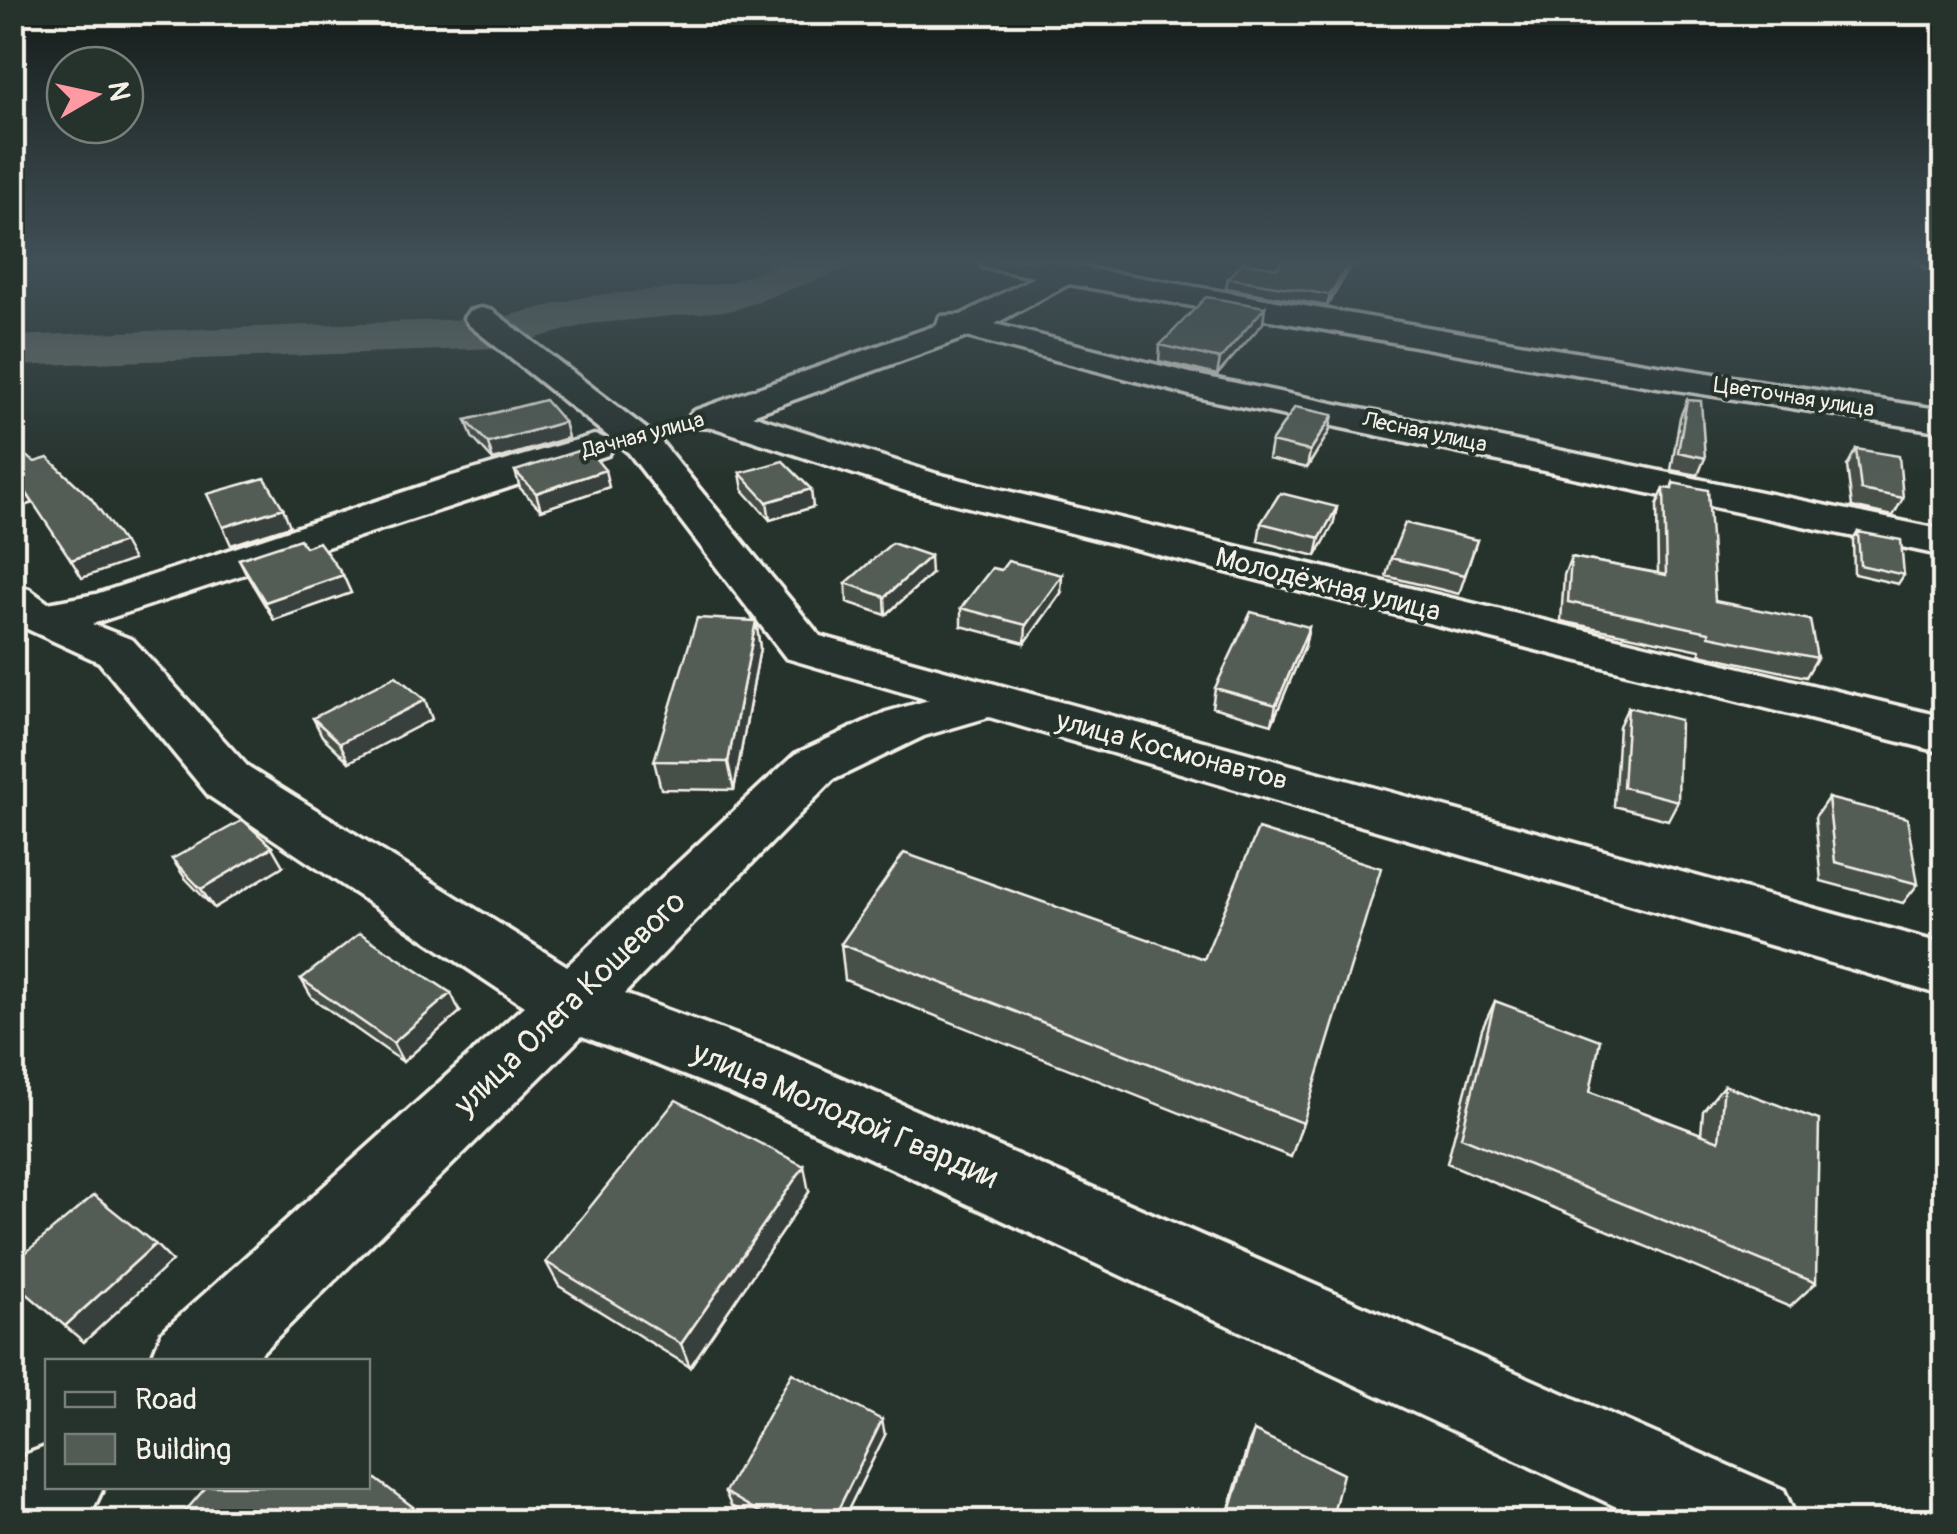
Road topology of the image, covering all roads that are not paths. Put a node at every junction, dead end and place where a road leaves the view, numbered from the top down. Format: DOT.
graph roads {
  1 [pos="498,333"];
  2 [pos="948,333"];
  3 [pos="991,333"];
  4 [pos="1398,333"];
  5 [pos="716,416"];
  6 [pos="1944,421"];
  7 [pos="631,436"];
  8 [pos="1944,544"];
  9 [pos="26,609"];
  10 [pos="984,700"];
  11 [pos="1944,736"];
  12 [pos="1944,970"];
  13 [pos="572,1003"];
  14 [pos="195,1359"];
  15 [pos="56,1489"];
  16 [pos="22,1522"];
  17 [pos="1752,1522"];
  1 -- 7 [label="street, улица Космонавтов"];
  2 -- 5 [label="street, Дачная улица"];
  3 -- 8 [label="street, Лесная улица"];
  4 -- 6 [label="street, Цветочная улица"];
  5 -- 7 [label="street, Дачная улица"];
  5 -- 11 [label="street, Молодёжная улица"];
  7 -- 9 [label="street, Дачная улица"];
  7 -- 10 [label="street, улица Космонавтов"];
  9 -- 13 [label="street, улица Молодой Гвардии"];
  10 -- 12 [label="street, улица Космонавтов"];
  10 -- 13 [label="street, улица Олега Кошевого"];
  13 -- 14 [label="street, улица Олега Кошевого"];
  13 -- 17 [label="street, улица Молодой Гвардии"];
  15 -- 16 [label="street"];
}
